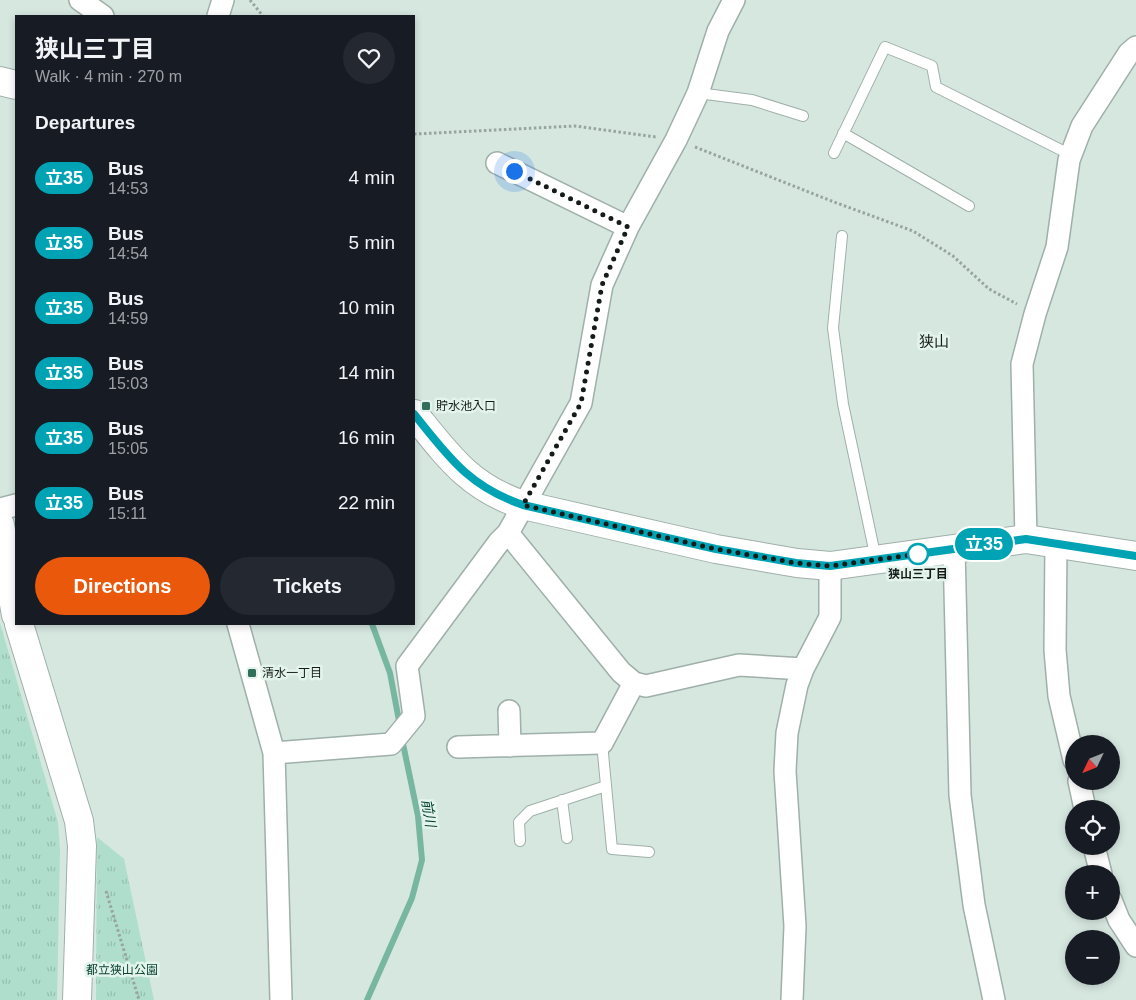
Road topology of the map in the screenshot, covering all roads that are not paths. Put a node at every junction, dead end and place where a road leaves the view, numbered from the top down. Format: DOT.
graph roads {
  1 [pos="80,0"];
  2 [pos="224,0"];
  3 [pos="734,0"];
  4 [pos="102,15"];
  5 [pos="218,15"];
  6 [pos="1136,47"];
  7 [pos="0,81"];
  8 [pos="15,85"];
  9 [pos="698,93"];
  10 [pos="803,116"];
  11 [pos="843,133"];
  12 [pos="834,153"];
  13 [pos="1071,155"];
  14 [pos="497,162"];
  15 [pos="970,206"];
  16 [pos="628,227"];
  17 [pos="842,236"];
  18 [pos="415,415"];
  19 [pos="15,504"];
  20 [pos="523,505"];
  21 [pos="0,509"];
  22 [pos="0,525"];
  23 [pos="508,533"];
  24 [pos="1026,539"];
  25 [pos="1056,544"];
  26 [pos="954,548"];
  27 [pos="1136,556"];
  28 [pos="876,561"];
  29 [pos="830,566"];
  30 [pos="15,609"];
  31 [pos="19,625"];
  32 [pos="238,625"];
  33 [pos="803,669"];
  34 [pos="634,683"];
  35 [pos="509,712"];
  36 [pos="1068,735"];
  37 [pos="602,743"];
  38 [pos="510,746"];
  39 [pos="458,747"];
  40 [pos="274,753"];
  41 [pos="606,786"];
  42 [pos="562,800"];
  43 [pos="567,838"];
  44 [pos="520,841"];
  45 [pos="649,852"];
  46 [pos="1119,920"];
  47 [pos="1136,946"];
  48 [pos="77,1000"];
  49 [pos="281,1000"];
  50 [pos="792,1000"];
  51 [pos="994,1000"];
  1 -- 4 [label="street"];
  2 -- 5 [label="street"];
  3 -- 9 [label="street"];
  6 -- 13 [label="street"];
  7 -- 8 [label="main road"];
  9 -- 10 [label="lane"];
  9 -- 16 [label="street"];
  11 -- 12 [label="lane"];
  11 -- 13 [label="lane"];
  11 -- 15 [label="lane"];
  13 -- 24 [label="street"];
  14 -- 16 [label="street"];
  16 -- 20 [label="street"];
  17 -- 28 [label="lane"];
  18 -- 20 [label="main road"];
  19 -- 21 [label="street"];
  20 -- 23 [label="street"];
  20 -- 29 [label="main road"];
  22 -- 30 [label="main road"];
  23 -- 34 [label="street"];
  23 -- 40 [label="street"];
  24 -- 25 [label="main road"];
  24 -- 26 [label="main road"];
  25 -- 27 [label="main road"];
  25 -- 36 [label="street"];
  26 -- 28 [label="main road"];
  26 -- 51 [label="street"];
  28 -- 29 [label="main road"];
  29 -- 33 [label="street"];
  31 -- 48 [label="main road"];
  32 -- 40 [label="street"];
  33 -- 34 [label="street"];
  33 -- 50 [label="street"];
  34 -- 37 [label="street"];
  35 -- 38 [label="street"];
  37 -- 38 [label="street"];
  37 -- 41 [label="lane"];
  38 -- 39 [label="street"];
  40 -- 49 [label="street"];
  41 -- 42 [label="lane"];
  41 -- 45 [label="lane"];
  42 -- 43 [label="lane"];
  42 -- 44 [label="lane"];
  46 -- 47 [label="street"];
}
